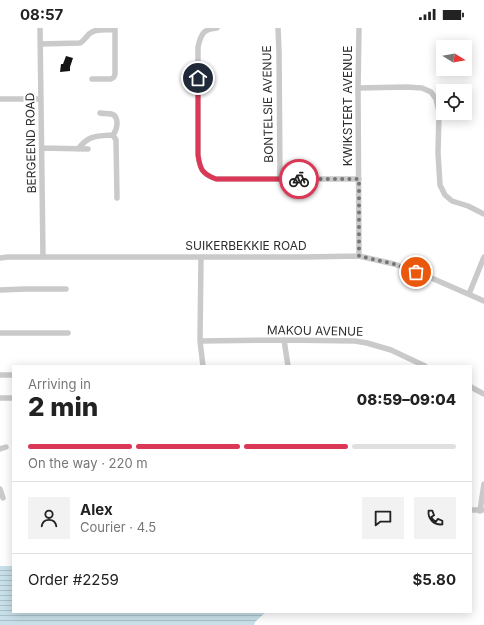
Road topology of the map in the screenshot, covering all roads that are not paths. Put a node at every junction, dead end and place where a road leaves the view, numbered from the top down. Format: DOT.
graph roads {
  1 [pos="40,28"];
  2 [pos="217,28"];
  3 [pos="278,28"];
  4 [pos="359,28"];
  5 [pos="115,29"];
  6 [pos="40,44"];
  7 [pos="92,80"];
  8 [pos="358,88"];
  9 [pos="0,99"];
  10 [pos="41,99"];
  11 [pos="100,113"];
  12 [pos="113,135"];
  13 [pos="42,148"];
  14 [pos="78,149"];
  15 [pos="88,149"];
  16 [pos="280,179"];
  17 [pos="359,179"];
  18 [pos="116,198"];
  19 [pos="484,214"];
  20 [pos="359,256"];
  21 [pos="43,257"];
  22 [pos="484,257"];
  23 [pos="0,258"];
  24 [pos="201,258"];
  25 [pos="66,288"];
  26 [pos="0,290"];
  27 [pos="469,294"];
  28 [pos="484,301"];
  29 [pos="0,333"];
  30 [pos="68,333"];
  31 [pos="284,340"];
  32 [pos="200,341"];
  33 [pos="203,365"];
  34 [pos="288,365"];
  35 [pos="423,365"];
  36 [pos="0,375"];
  37 [pos="12,375"];
  38 [pos="472,388"];
  39 [pos="484,394"];
  40 [pos="0,398"];
  41 [pos="12,398"];
  42 [pos="6,447"];
  43 [pos="0,449"];
  44 [pos="484,484"];
  45 [pos="0,489"];
  46 [pos="3,498"];
  47 [pos="482,510"];
  1 -- 6 [label="street, BERGEEND ROAD"];
  2 -- 16 [label="street"];
  3 -- 16 [label="street, BONTELSIE AVENUE"];
  4 -- 8 [label="street, KWIKSTERT AVENUE"];
  5 -- 6 [label="street"];
  5 -- 7 [label="street"];
  6 -- 10 [label="street, BERGEEND ROAD"];
  8 -- 17 [label="street, KWIKSTERT AVENUE"];
  8 -- 19 [label="street"];
  9 -- 10 [label="street"];
  10 -- 13 [label="street, BERGEEND ROAD"];
  11 -- 12 [label="street"];
  12 -- 14 [label="street"];
  12 -- 18 [label="street"];
  13 -- 14 [label="street"];
  13 -- 21 [label="street, BERGEEND ROAD"];
  14 -- 15 [label="street"];
  16 -- 17 [label="street"];
  17 -- 20 [label="street, KWIKSTERT AVENUE"];
  20 -- 24 [label="street, SUIKERBEKKIE ROAD"];
  20 -- 27 [label="street, SUIKERBEKKIE ROAD"];
  21 -- 23 [label="street, SUIKERBEKKIE ROAD"];
  21 -- 24 [label="street, SUIKERBEKKIE ROAD"];
  22 -- 27 [label="street"];
  24 -- 32 [label="street"];
  25 -- 26 [label="street"];
  27 -- 28 [label="street, SUIKERBEKKIE ROAD"];
  29 -- 30 [label="street"];
  31 -- 32 [label="street, MAKOU AVENUE"];
  31 -- 34 [label="street"];
  31 -- 35 [label="street, MAKOU AVENUE"];
  32 -- 33 [label="street"];
  36 -- 37 [label="street"];
  38 -- 39 [label="street"];
  40 -- 41 [label="street"];
  42 -- 43 [label="street"];
  44 -- 47 [label="street"];
  45 -- 46 [label="street"];
}
